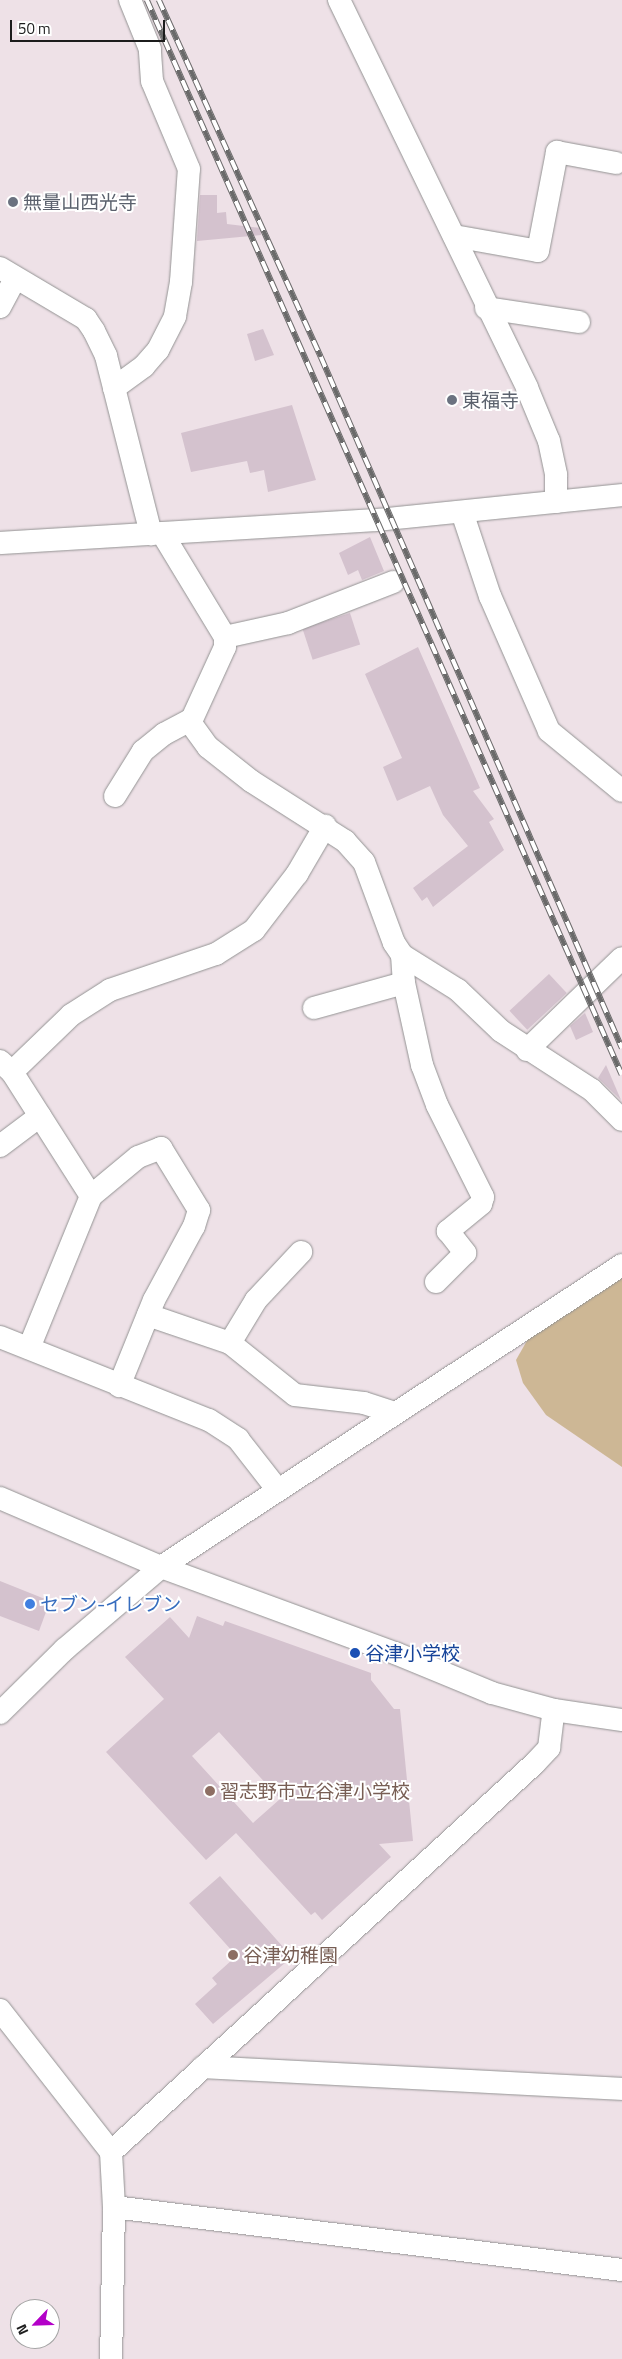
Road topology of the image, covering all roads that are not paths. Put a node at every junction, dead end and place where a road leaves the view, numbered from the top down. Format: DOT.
graph roads {
  1 [pos="339,0"];
  2 [pos="135,2"];
  3 [pos="616,163"];
  4 [pos="454,236"];
  5 [pos="8,274"];
  6 [pos="0,307"];
  7 [pos="486,308"];
  8 [pos="579,322"];
  9 [pos="114,388"];
  10 [pos="622,495"];
  11 [pos="556,502"];
  12 [pos="462,512"];
  13 [pos="157,533"];
  14 [pos="0,543"];
  15 [pos="392,582"];
  16 [pos="225,637"];
  17 [pos="192,719"];
  18 [pos="622,791"];
  19 [pos="115,796"];
  20 [pos="325,826"];
  21 [pos="402,955"];
  22 [pos="622,958"];
  23 [pos="404,983"];
  24 [pos="314,1008"];
  25 [pos="526,1050"];
  26 [pos="6,1067"];
  27 [pos="40,1116"];
  28 [pos="622,1120"];
  29 [pos="0,1146"];
  30 [pos="90,1196"];
  31 [pos="301,1252"];
  32 [pos="622,1264"];
  33 [pos="436,1282"];
  34 [pos="148,1315"];
  35 [pos="0,1337"];
  36 [pos="230,1343"];
  37 [pos="29,1348"];
  38 [pos="119,1386"];
  39 [pos="395,1414"];
  40 [pos="278,1489"];
  41 [pos="0,1498"];
  42 [pos="161,1567"];
  43 [pos="554,1710"];
  44 [pos="0,1713"];
  45 [pos="622,1720"];
  46 [pos="0,2010"];
  47 [pos="203,2067"];
  48 [pos="622,2089"];
  49 [pos="111,2152"];
  50 [pos="114,2207"];
  51 [pos="622,2270"];
  52 [pos="111,2359"];
  1 -- 4 [label="street"];
  2 -- 9 [label="street"];
  3 -- 4 [label="street"];
  4 -- 7 [label="street"];
  5 -- 6 [label="street"];
  5 -- 9 [label="street"];
  7 -- 8 [label="street"];
  7 -- 11 [label="street"];
  9 -- 13 [label="street"];
  10 -- 11 [label="street"];
  11 -- 12 [label="street"];
  12 -- 13 [label="street"];
  12 -- 18 [label="street"];
  13 -- 14 [label="street"];
  13 -- 16 [label="street"];
  15 -- 16 [label="street"];
  16 -- 17 [label="street"];
  17 -- 19 [label="street"];
  17 -- 20 [label="street"];
  20 -- 21 [label="street"];
  20 -- 26 [label="street"];
  21 -- 23 [label="street"];
  21 -- 25 [label="street"];
  22 -- 25 [label="street"];
  23 -- 24 [label="street"];
  23 -- 33 [label="street"];
  25 -- 28 [label="street"];
  26 -- 27 [label="street"];
  27 -- 29 [label="street"];
  27 -- 30 [label="street"];
  30 -- 34 [label="street"];
  30 -- 37 [label="street"];
  31 -- 36 [label="street"];
  32 -- 39 [label="street"];
  34 -- 36 [label="street"];
  34 -- 38 [label="street"];
  35 -- 37 [label="street"];
  36 -- 39 [label="street"];
  37 -- 38 [label="street"];
  38 -- 40 [label="street"];
  39 -- 40 [label="street"];
  40 -- 42 [label="street"];
  41 -- 42 [label="street"];
  42 -- 43 [label="street"];
  42 -- 44 [label="street"];
  43 -- 45 [label="street"];
  43 -- 47 [label="street"];
  46 -- 49 [label="street"];
  47 -- 48 [label="street"];
  47 -- 49 [label="street"];
  49 -- 50 [label="street"];
  50 -- 51 [label="street"];
  50 -- 52 [label="street"];
}
